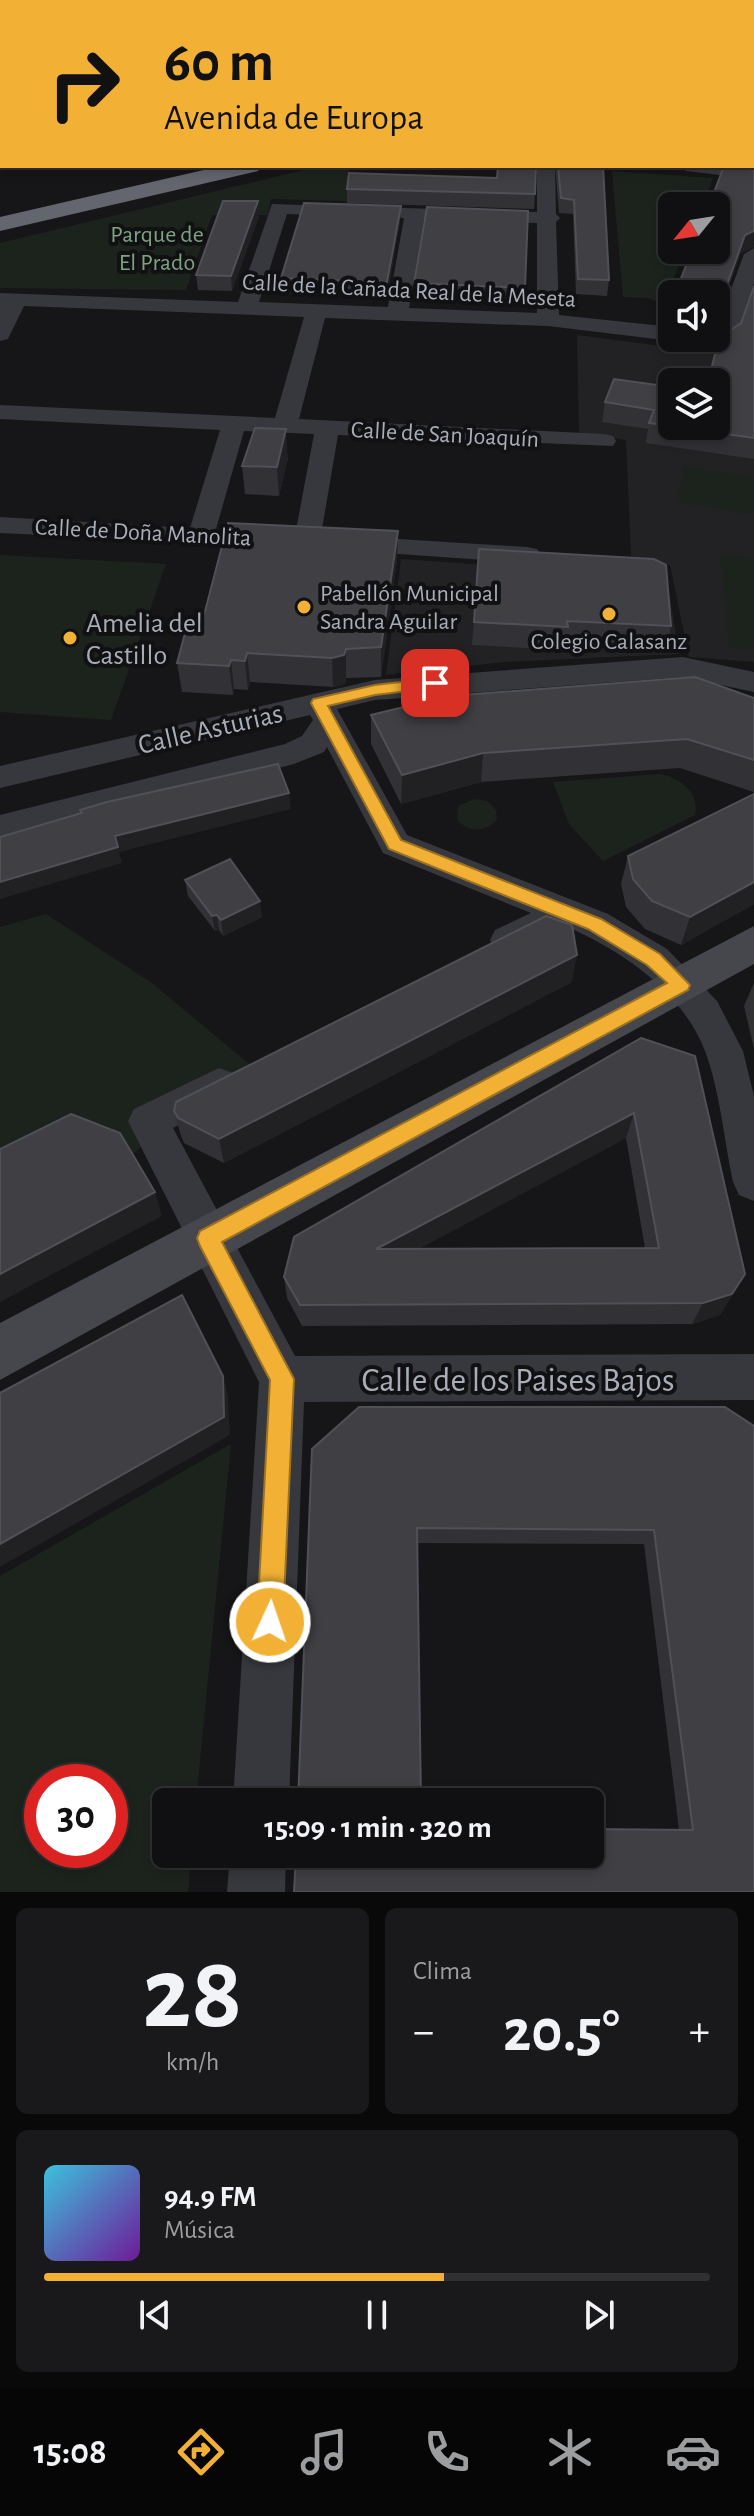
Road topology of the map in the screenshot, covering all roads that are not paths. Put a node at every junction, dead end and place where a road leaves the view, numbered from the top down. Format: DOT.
graph roads {
  1 [pos="172,168"];
  2 [pos="241,168"];
  3 [pos="546,168"];
  4 [pos="703,168"];
  5 [pos="754,174"];
  6 [pos="0,207"];
  7 [pos="415,213"];
  8 [pos="550,218"];
  9 [pos="0,224"];
  10 [pos="754,254"];
  11 [pos="8,299"];
  12 [pos="246,309"];
  13 [pos="397,315"];
  14 [pos="541,320"];
  15 [pos="730,321"];
  16 [pos="312,322"];
  17 [pos="38,323"];
  18 [pos="149,327"];
  19 [pos="3,328"];
  20 [pos="658,333"];
  21 [pos="730,342"];
  22 [pos="752,346"];
  23 [pos="0,412"];
  24 [pos="234,425"];
  25 [pos="285,427"];
  26 [pos="327,428"];
  27 [pos="604,441"];
  28 [pos="0,525"];
  29 [pos="201,536"];
  30 [pos="307,541"];
  31 [pos="558,557"];
  32 [pos="754,682"];
  33 [pos="323,712"];
  34 [pos="0,777"];
  35 [pos="0,827"];
  36 [pos="564,913"];
  37 [pos="754,943"];
  38 [pos="480,954"];
  39 [pos="681,985"];
  40 [pos="245,1072"];
  41 [pos="754,1182"];
  42 [pos="208,1238"];
  43 [pos="0,1353"];
  44 [pos="754,1377"];
  45 [pos="282,1379"];
  46 [pos="262,1788"];
  47 [pos="257,1868"];
  48 [pos="256,1892"];
  1 -- 6 [label="highway"];
  2 -- 9 [label="highway"];
  3 -- 8 [label="street"];
  4 -- 5 [label="street"];
  7 -- 8 [label="street"];
  7 -- 12 [label="street"];
  7 -- 13 [label="street"];
  8 -- 14 [label="street"];
  10 -- 15 [label="street"];
  11 -- 12 [label="street, Calle de la Cañada Real de la Meseta"];
  11 -- 19 [label="street"];
  12 -- 16 [label="street, Calle de la Cañada Real de la Meseta"];
  13 -- 14 [label="street, Calle de la Cañada Real de la Meseta"];
  13 -- 16 [label="street, Calle de la Cañada Real de la Meseta"];
  14 -- 16 [label="street"];
  14 -- 20 [label="street, Calle de la Cañada Real de la Meseta"];
  16 -- 18 [label="street"];
  16 -- 25 [label="street"];
  17 -- 19 [label="street"];
  21 -- 22 [label="street"];
  23 -- 24 [label="street, Calle de San Joaquín"];
  24 -- 25 [label="street, Calle de San Joaquín"];
  24 -- 29 [label="street"];
  25 -- 26 [label="street, Calle de San Joaquín"];
  26 -- 27 [label="street, Calle de San Joaquín"];
  26 -- 30 [label="street"];
  28 -- 29 [label="street, Calle de Doña Manolita"];
  29 -- 30 [label="street, Calle de Doña Manolita"];
  30 -- 31 [label="street, Calle de Doña Manolita"];
  32 -- 33 [label="street, Calle Asturias"];
  33 -- 34 [label="street, Calle Asturias"];
  33 -- 35 [label="street, Calle Asturias"];
  33 -- 36 [label="street"];
  36 -- 38 [label="street"];
  36 -- 39 [label="street"];
  37 -- 39 [label="street"];
  39 -- 41 [label="street"];
  39 -- 42 [label="street"];
  40 -- 42 [label="street"];
  42 -- 43 [label="street"];
  42 -- 45 [label="street"];
  44 -- 45 [label="street, Calle de los Paises Bajos"];
  45 -- 46 [label="street"];
  47 -- 48 [label="street"];
}
